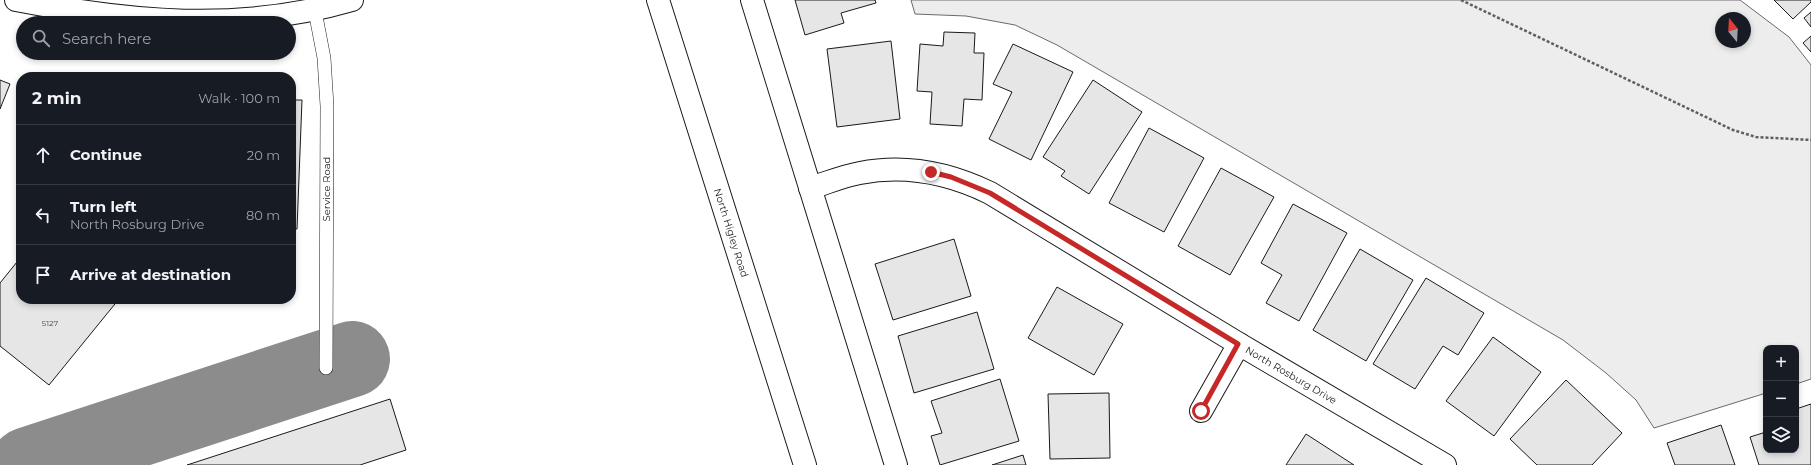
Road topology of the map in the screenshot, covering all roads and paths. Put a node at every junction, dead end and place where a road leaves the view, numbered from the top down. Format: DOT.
graph roads {
  1 [pos="16,0"];
  2 [pos="352,0"];
  3 [pos="658,0"];
  4 [pos="752,0"];
  5 [pos="1461,0"];
  6 [pos="316,11"];
  7 [pos="124,16"];
  8 [pos="282,16"];
  9 [pos="1811,140"];
  10 [pos="810,188"];
  11 [pos="1238,344"];
  12 [pos="326,368"];
  13 [pos="1201,411"];
  14 [pos="806,465"];
  15 [pos="896,465"];
  16 [pos="1445,465"];
  1 -- 7 [label="street"];
  2 -- 6 [label="street"];
  3 -- 14 [label="street, North Higley Road"];
  4 -- 10 [label="street"];
  5 -- 9 [label="path"];
  6 -- 8 [label="street"];
  6 -- 12 [label="lane, Service Road"];
  10 -- 11 [label="street, North Rosburg Drive"];
  10 -- 15 [label="street"];
  11 -- 13 [label="street"];
  11 -- 16 [label="street, North Rosburg Drive"];
}
